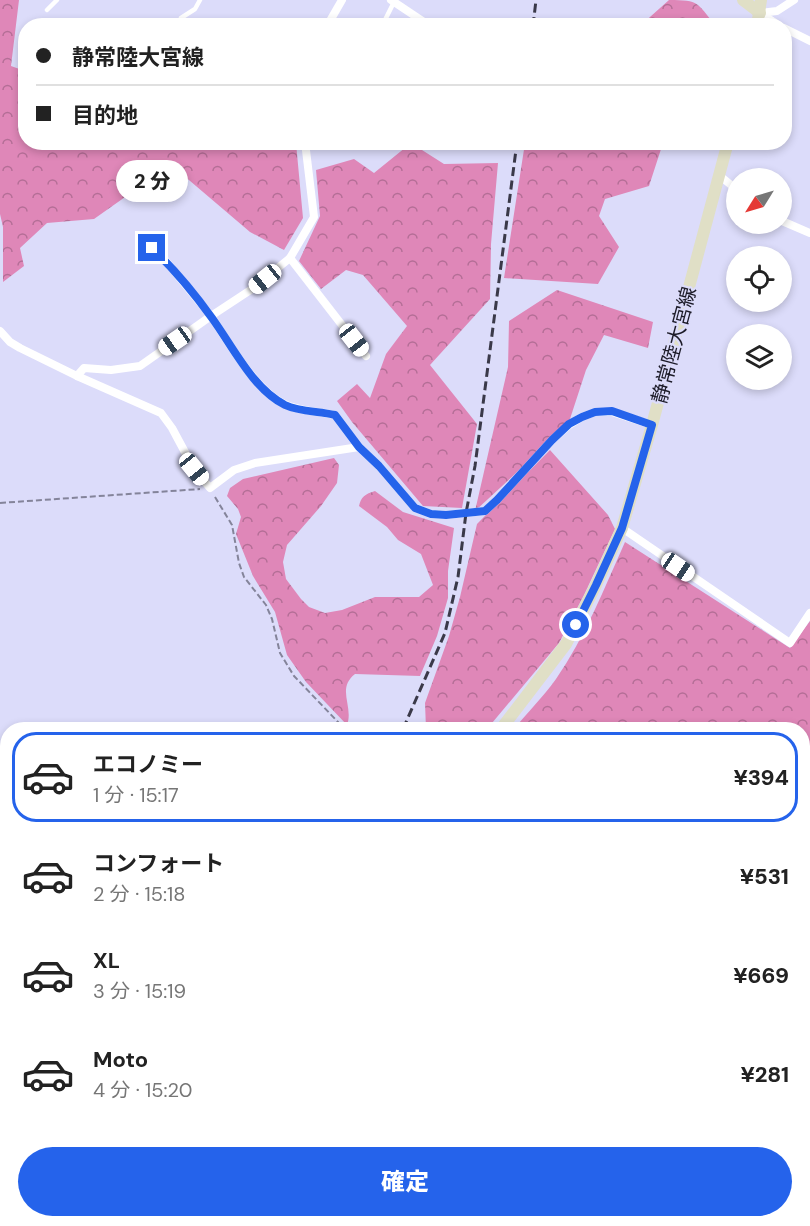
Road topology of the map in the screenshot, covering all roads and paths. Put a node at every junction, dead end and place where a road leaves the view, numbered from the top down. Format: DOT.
graph roads {
  1 [pos="57,0"];
  2 [pos="200,0"];
  3 [pos="342,0"];
  4 [pos="743,0"];
  5 [pos="794,0"];
  6 [pos="393,1"];
  7 [pos="47,10"];
  8 [pos="759,13"];
  9 [pos="181,18"];
  10 [pos="332,18"];
  11 [pos="386,18"];
  12 [pos="418,18"];
  13 [pos="792,32"];
  14 [pos="810,41"];
  15 [pos="306,150"];
  16 [pos="726,150"];
  17 [pos="720,176"];
  18 [pos="726,181"];
  19 [pos="792,225"];
  20 [pos="810,233"];
  21 [pos="152,248"];
  22 [pos="290,258"];
  23 [pos="211,316"];
  24 [pos="0,331"];
  25 [pos="366,356"];
  26 [pos="78,376"];
  27 [pos="652,425"];
  28 [pos="359,447"];
  29 [pos="210,488"];
  30 [pos="0,503"];
  31 [pos="622,528"];
  32 [pos="810,613"];
  33 [pos="338,722"];
  34 [pos="506,722"];
  1 -- 7 [label="lane"];
  2 -- 9 [label="lane"];
  3 -- 10 [label="street"];
  4 -- 8 [label="main road"];
  5 -- 8 [label="street"];
  6 -- 11 [label="lane"];
  6 -- 12 [label="street"];
  13 -- 14 [label="street"];
  15 -- 22 [label="street"];
  16 -- 17 [label="main road, 静常陸大宮線"];
  17 -- 18 [label="street"];
  17 -- 27 [label="main road, 静常陸大宮線"];
  19 -- 20 [label="street"];
  21 -- 23 [label="street"];
  22 -- 23 [label="street"];
  22 -- 25 [label="street"];
  23 -- 26 [label="street"];
  23 -- 28 [label="street"];
  24 -- 26 [label="street"];
  26 -- 29 [label="street"];
  27 -- 28 [label="street"];
  27 -- 31 [label="main road, 静常陸大宮線"];
  28 -- 29 [label="street"];
  29 -- 30 [label="path"];
  29 -- 33 [label="path"];
  31 -- 32 [label="street"];
  31 -- 34 [label="main road, 静常陸大宮線"];
}
